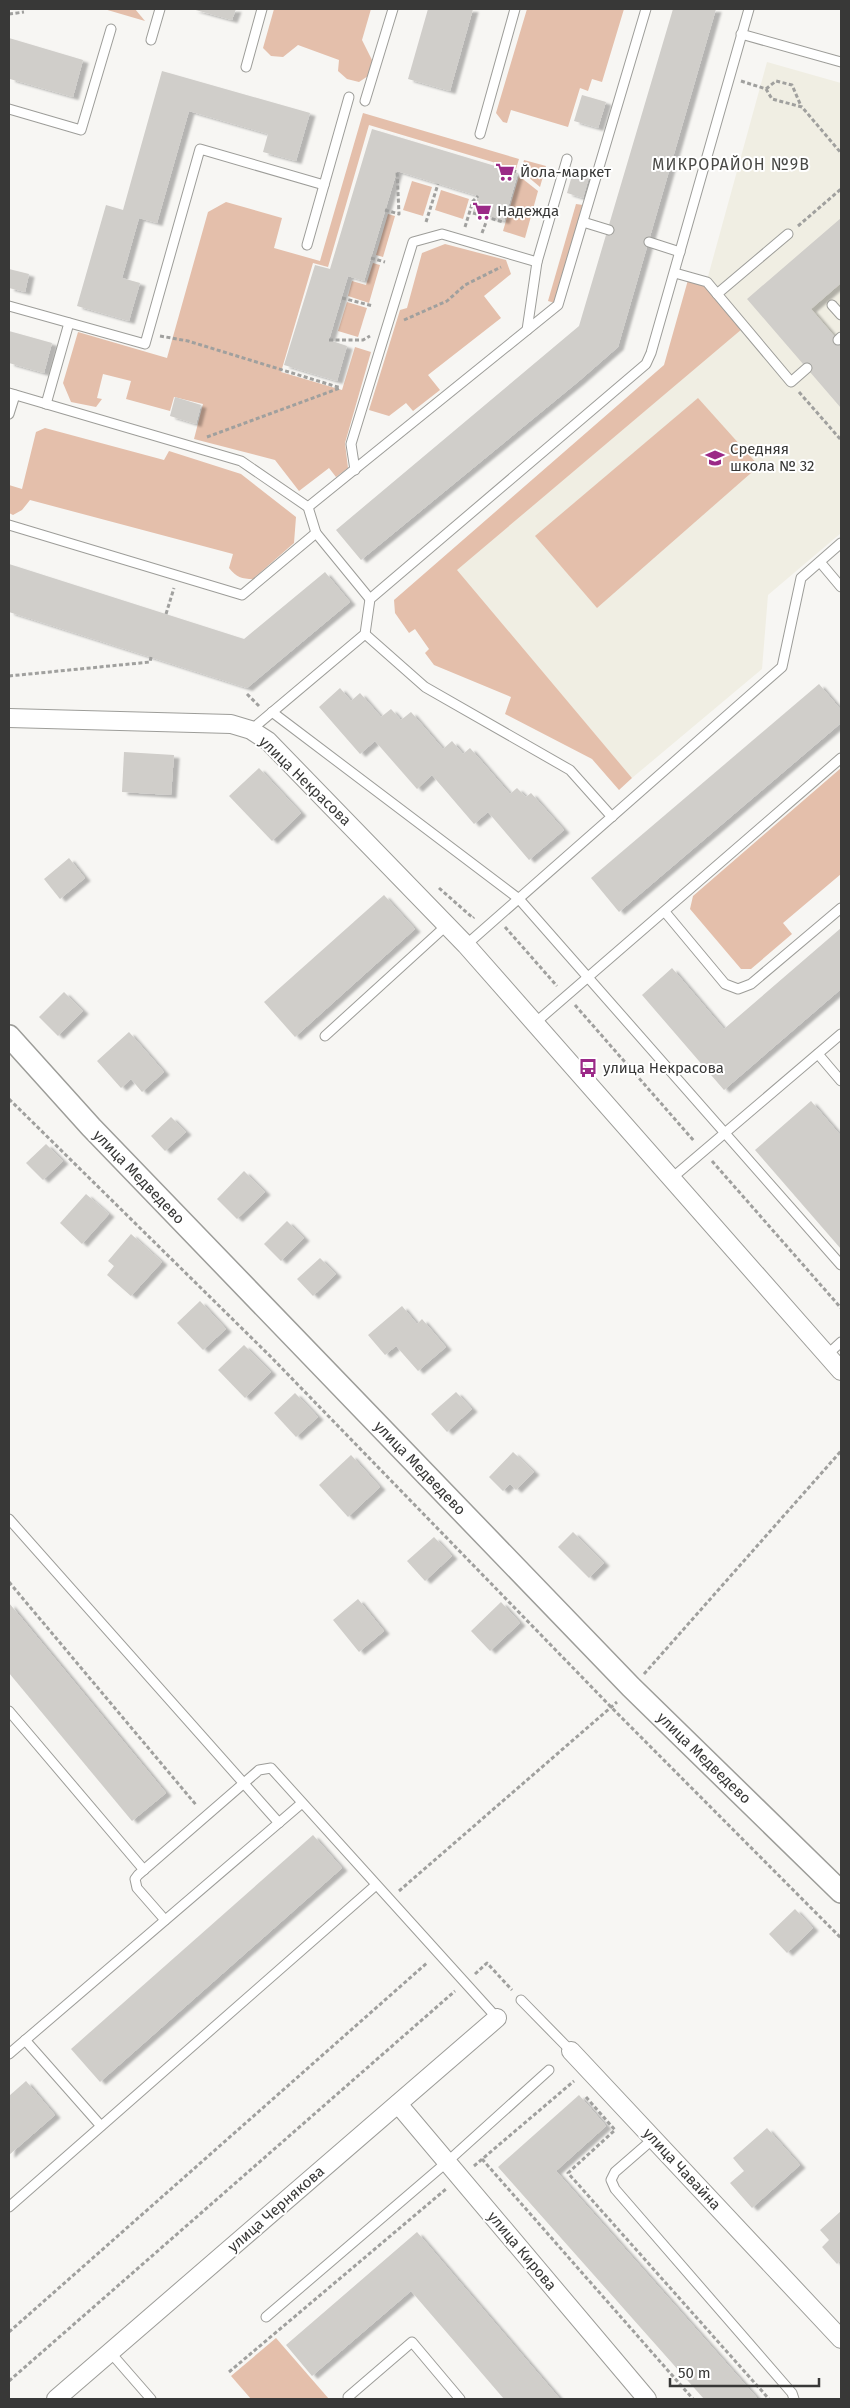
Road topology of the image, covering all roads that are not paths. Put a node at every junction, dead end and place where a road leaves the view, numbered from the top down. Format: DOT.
graph roads {
  1 [pos="160,9"];
  2 [pos="262,9"];
  3 [pos="393,9"];
  4 [pos="515,9"];
  5 [pos="646,9"];
  6 [pos="749,9"];
  7 [pos="111,29"];
  8 [pos="741,34"];
  9 [pos="151,40"];
  10 [pos="841,62"];
  11 [pos="246,67"];
  12 [pos="349,97"];
  13 [pos="365,101"];
  14 [pos="9,109"];
  15 [pos="480,134"];
  16 [pos="567,159"];
  17 [pos="324,185"];
  18 [pos="583,222"];
  19 [pos="609,230"];
  20 [pos="788,234"];
  21 [pos="649,242"];
  22 [pos="306,245"];
  23 [pos="680,252"];
  24 [pos="537,262"];
  25 [pos="675,273"];
  26 [pos="717,294"];
  27 [pos="832,305"];
  28 [pos="9,306"];
  29 [pos="841,315"];
  30 [pos="68,323"];
  31 [pos="527,330"];
  32 [pos="806,368"];
  33 [pos="12,394"];
  34 [pos="46,404"];
  35 [pos="9,414"];
  36 [pos="354,470"];
  37 [pos="308,507"];
  38 [pos="9,525"];
  39 [pos="316,533"];
  40 [pos="841,543"];
  41 [pos="820,562"];
  42 [pos="841,585"];
  43 [pos="370,598"];
  44 [pos="365,634"];
  45 [pos="272,712"];
  46 [pos="9,718"];
  47 [pos="251,730"];
  48 [pos="841,758"];
  49 [pos="612,816"];
  50 [pos="519,899"];
  51 [pos="841,908"];
  52 [pos="665,912"];
  53 [pos="447,924"];
  54 [pos="466,945"];
  55 [pos="589,977"];
  56 [pos="535,1023"];
  57 [pos="841,1034"];
  58 [pos="9,1036"];
  59 [pos="324,1036"];
  60 [pos="818,1054"];
  61 [pos="841,1081"];
  62 [pos="725,1133"];
  63 [pos="672,1178"];
  64 [pos="841,1265"];
  65 [pos="841,1342"];
  66 [pos="827,1355"];
  67 [pos="841,1371"];
  68 [pos="9,1518"];
  69 [pos="9,1710"];
  70 [pos="244,1783"];
  71 [pos="302,1803"];
  72 [pos="279,1823"];
  73 [pos="144,1870"];
  74 [pos="376,1885"];
  75 [pos="841,1892"];
  76 [pos="164,1920"];
  77 [pos="521,2000"];
  78 [pos="497,2018"];
  79 [pos="25,2040"];
  80 [pos="571,2051"];
  81 [pos="9,2054"];
  82 [pos="549,2070"];
  83 [pos="398,2104"];
  84 [pos="101,2126"];
  85 [pos="653,2139"];
  86 [pos="447,2162"];
  87 [pos="9,2207"];
  88 [pos="266,2317"];
  89 [pos="841,2339"];
  90 [pos="110,2352"];
  91 [pos="56,2399"];
  92 [pos="151,2399"];
  93 [pos="350,2399"];
  94 [pos="460,2399"];
  95 [pos="647,2399"];
  96 [pos="794,2399"];
  1 -- 9 [label="lane"];
  2 -- 11 [label="lane"];
  3 -- 13 [label="lane"];
  4 -- 15 [label="lane"];
  5 -- 18 [label="lane"];
  6 -- 8 [label="lane"];
  7 -- 14 [label="lane"];
  8 -- 10 [label="lane"];
  8 -- 23 [label="lane"];
  12 -- 17 [label="lane"];
  16 -- 24 [label="lane"];
  17 -- 22 [label="lane"];
  17 -- 30 [label="lane"];
  18 -- 19 [label="lane"];
  18 -- 31 [label="lane"];
  20 -- 26 [label="lane"];
  21 -- 23 [label="lane"];
  23 -- 25 [label="lane"];
  24 -- 31 [label="lane"];
  24 -- 36 [label="lane"];
  25 -- 26 [label="lane"];
  25 -- 43 [label="lane"];
  26 -- 32 [label="lane"];
  27 -- 29 [label="lane"];
  28 -- 30 [label="lane"];
  30 -- 34 [label="lane"];
  31 -- 36 [label="lane"];
  33 -- 34 [label="lane"];
  33 -- 35 [label="lane"];
  34 -- 37 [label="lane"];
  36 -- 37 [label="lane"];
  37 -- 39 [label="lane"];
  38 -- 39 [label="lane"];
  39 -- 43 [label="lane"];
  40 -- 41 [label="lane"];
  41 -- 42 [label="lane"];
  41 -- 49 [label="lane"];
  43 -- 44 [label="lane"];
  44 -- 45 [label="lane"];
  44 -- 49 [label="lane"];
  45 -- 47 [label="lane"];
  45 -- 50 [label="lane"];
  46 -- 47 [label="street, улица Некрасова"];
  47 -- 53 [label="street, улица Некрасова"];
  48 -- 52 [label="lane"];
  49 -- 50 [label="lane"];
  50 -- 54 [label="lane"];
  50 -- 55 [label="lane"];
  51 -- 52 [label="lane"];
  52 -- 55 [label="lane"];
  53 -- 54 [label="street, улица Некрасова"];
  53 -- 59 [label="lane"];
  54 -- 56 [label="street, улица Некрасова"];
  55 -- 56 [label="lane"];
  55 -- 62 [label="lane"];
  56 -- 63 [label="street, улица Некрасова"];
  57 -- 60 [label="lane"];
  58 -- 75 [label="street, улица Медведево"];
  60 -- 61 [label="lane"];
  60 -- 62 [label="lane"];
  62 -- 63 [label="lane"];
  62 -- 64 [label="lane"];
  63 -- 66 [label="street, улица Некрасова"];
  65 -- 66 [label="lane"];
  66 -- 67 [label="street, улица Некрасова"];
  68 -- 70 [label="lane"];
  69 -- 73 [label="lane"];
  70 -- 71 [label="lane"];
  70 -- 72 [label="lane"];
  70 -- 73 [label="lane"];
  71 -- 72 [label="lane"];
  71 -- 74 [label="lane"];
  72 -- 76 [label="lane"];
  73 -- 76 [label="lane"];
  74 -- 78 [label="lane"];
  74 -- 84 [label="lane"];
  76 -- 79 [label="lane"];
  77 -- 80 [label="lane, улица Чавайна"];
  78 -- 83 [label="street, улица Чернякова"];
  79 -- 81 [label="lane"];
  79 -- 84 [label="lane"];
  80 -- 85 [label="street, улица Чавайна"];
  82 -- 86 [label="lane"];
  83 -- 86 [label="street, улица Кирова"];
  83 -- 90 [label="street, улица Чернякова"];
  84 -- 87 [label="lane"];
  85 -- 89 [label="street, улица Чавайна"];
  85 -- 96 [label="lane"];
  86 -- 88 [label="lane"];
  86 -- 95 [label="street, улица Кирова"];
  90 -- 91 [label="street, улица Чернякова"];
  90 -- 92 [label="lane"];
  93 -- 94 [label="lane"];
}
